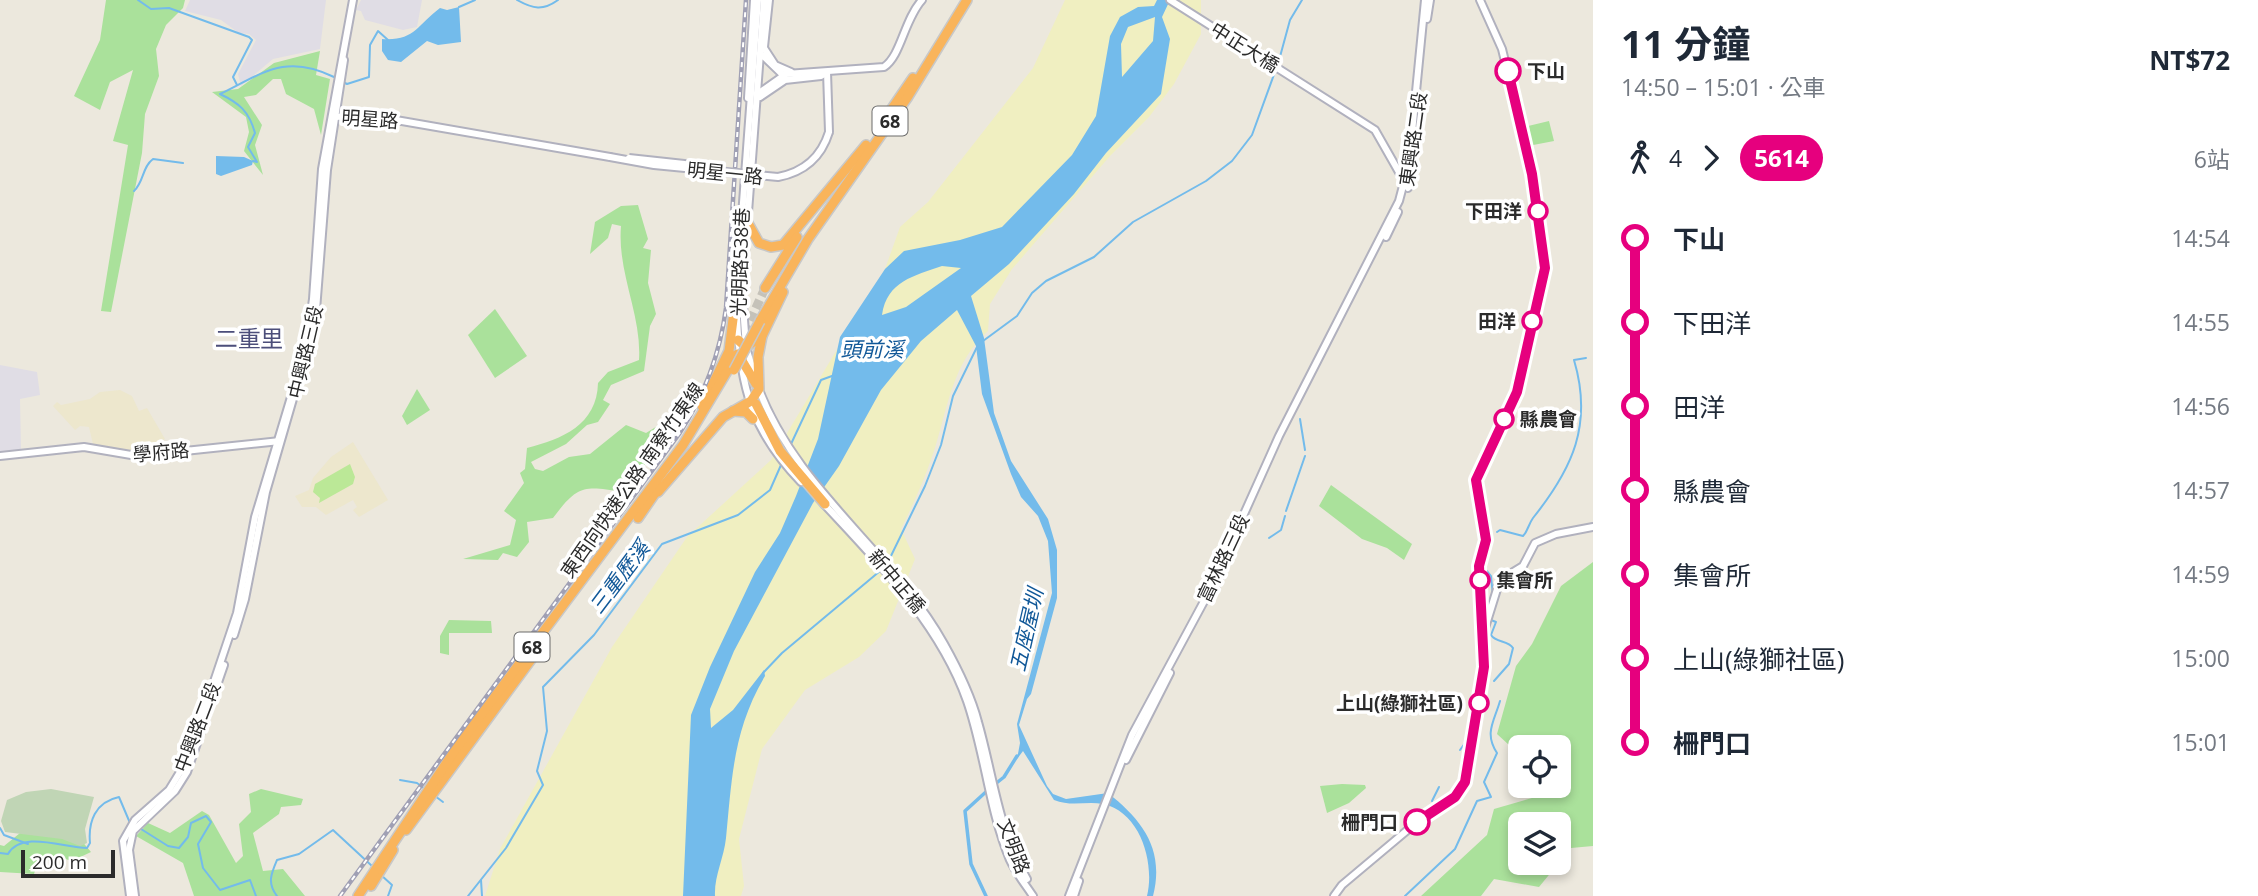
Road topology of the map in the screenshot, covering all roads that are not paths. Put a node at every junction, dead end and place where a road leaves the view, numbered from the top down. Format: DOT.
graph roads {
  1 [pos="355,0"];
  2 [pos="756,0"];
  3 [pos="767,0"];
  4 [pos="922,0"];
  5 [pos="960,0"];
  6 [pos="967,0"];
  7 [pos="1170,0"];
  8 [pos="1424,0"];
  9 [pos="1430,0"];
  10 [pos="1480,0"];
  11 [pos="751,37"];
  12 [pos="755,45"];
  13 [pos="762,52"];
  14 [pos="827,72"];
  15 [pos="783,75"];
  16 [pos="795,75"];
  17 [pos="757,97"];
  18 [pos="750,103"];
  19 [pos="332,116"];
  20 [pos="410,122"];
  21 [pos="866,145"];
  22 [pos="1407,185"];
  23 [pos="814,208"];
  24 [pos="745,218"];
  25 [pos="808,239"];
  26 [pos="765,288"];
  27 [pos="736,296"];
  28 [pos="759,319"];
  29 [pos="762,336"];
  30 [pos="738,340"];
  31 [pos="1329,344"];
  32 [pos="742,350"];
  33 [pos="730,366"];
  34 [pos="759,389"];
  35 [pos="752,403"];
  36 [pos="732,411"];
  37 [pos="754,419"];
  38 [pos="280,441"];
  39 [pos="0,456"];
  40 [pos="650,502"];
  41 [pos="825,504"];
  42 [pos="1593,527"];
  43 [pos="246,582"];
  44 [pos="1482,636"];
  45 [pos="994,795"];
  46 [pos="396,839"];
  47 [pos="130,882"];
  48 [pos="130,896"];
  49 [pos="135,896"];
  50 [pos="358,896"];
  51 [pos="365,896"];
  52 [pos="1033,896"];
  53 [pos="1071,896"];
  54 [pos="1334,896"];
  1 -- 19 [label="street, 中興路三段"];
  2 -- 11 [label="street"];
  2 -- 12 [label="street"];
  3 -- 13 [label="street, 光明路538巷"];
  3 -- 13 [label="street"];
  4 -- 14 [label="street"];
  5 -- 21 [label="highway, 東西向快速公路 南寮竹東線 / 68"];
  6 -- 25 [label="highway, 東西向快速公路 南寮竹東線 / 68"];
  7 -- 22 [label="street, 中正大橋"];
  8 -- 22 [label="street, 東興路二段"];
  9 -- 22 [label="street, 東興路二段"];
  10 -- 44 [label="street"];
  11 -- 12 [label="street"];
  11 -- 18 [label="street"];
  12 -- 13 [label="street"];
  12 -- 18 [label="street"];
  13 -- 15 [label="street"];
  13 -- 16 [label="street"];
  13 -- 17 [label="street, 光明路538巷"];
  14 -- 16 [label="street"];
  14 -- 20 [label="street, 明星一路, bridge"];
  15 -- 16 [label="street"];
  15 -- 17 [label="street"];
  16 -- 17 [label="street"];
  17 -- 18 [label="street"];
  17 -- 24 [label="street, 光明路538巷"];
  18 -- 27 [label="street, 光明路538巷"];
  19 -- 20 [label="street, 明星路"];
  19 -- 38 [label="street, 中興路三段"];
  21 -- 23 [label="highway"];
  21 -- 28 [label="highway, 東西向快速公路 南寮竹東線 / 68"];
  22 -- 31 [label="street, 東興路二段"];
  23 -- 24 [label="highway"];
  23 -- 26 [label="highway"];
  24 -- 32 [label="street, 光明路538巷"];
  25 -- 28 [label="highway, 東西向快速公路 南寮竹東線 / 68"];
  25 -- 29 [label="highway"];
  27 -- 30 [label="street, 光明路538巷"];
  27 -- 33 [label="highway"];
  28 -- 33 [label="highway, 東西向快速公路 南寮竹東線 / 68, bridge"];
  29 -- 32 [label="highway"];
  29 -- 34 [label="highway"];
  30 -- 32 [label="highway"];
  31 -- 53 [label="street, 富林路三段"];
  32 -- 33 [label="highway"];
  32 -- 34 [label="highway"];
  32 -- 35 [label="street, 光明路538巷"];
  33 -- 40 [label="highway, 東西向快速公路 南寮竹東線 / 68"];
  33 -- 46 [label="highway, 東西向快速公路 南寮竹東線 / 68"];
  34 -- 35 [label="highway"];
  34 -- 45 [label="street, 新中正橋"];
  35 -- 36 [label="highway"];
  35 -- 37 [label="street, 光明路538巷"];
  35 -- 41 [label="highway"];
  36 -- 37 [label="highway"];
  36 -- 40 [label="highway"];
  37 -- 41 [label="street, 新中正橋"];
  38 -- 39 [label="street, 學府路"];
  38 -- 43 [label="street, 中興路三段"];
  40 -- 46 [label="highway, 東西向快速公路 南寮竹東線 / 68"];
  41 -- 45 [label="street, 新中正橋"];
  42 -- 44 [label="street"];
  43 -- 47 [label="street, 中興路二段"];
  44 -- 54 [label="street"];
  45 -- 52 [label="street, 文明路"];
  45 -- 52 [label="street, 文明路"];
  46 -- 50 [label="highway, 東西向快速公路 南寮竹東線 / 68"];
  46 -- 51 [label="highway, 東西向快速公路 南寮竹東線 / 68"];
  47 -- 48 [label="street, 中興路二段"];
  47 -- 49 [label="street, 中興路二段"];
}
